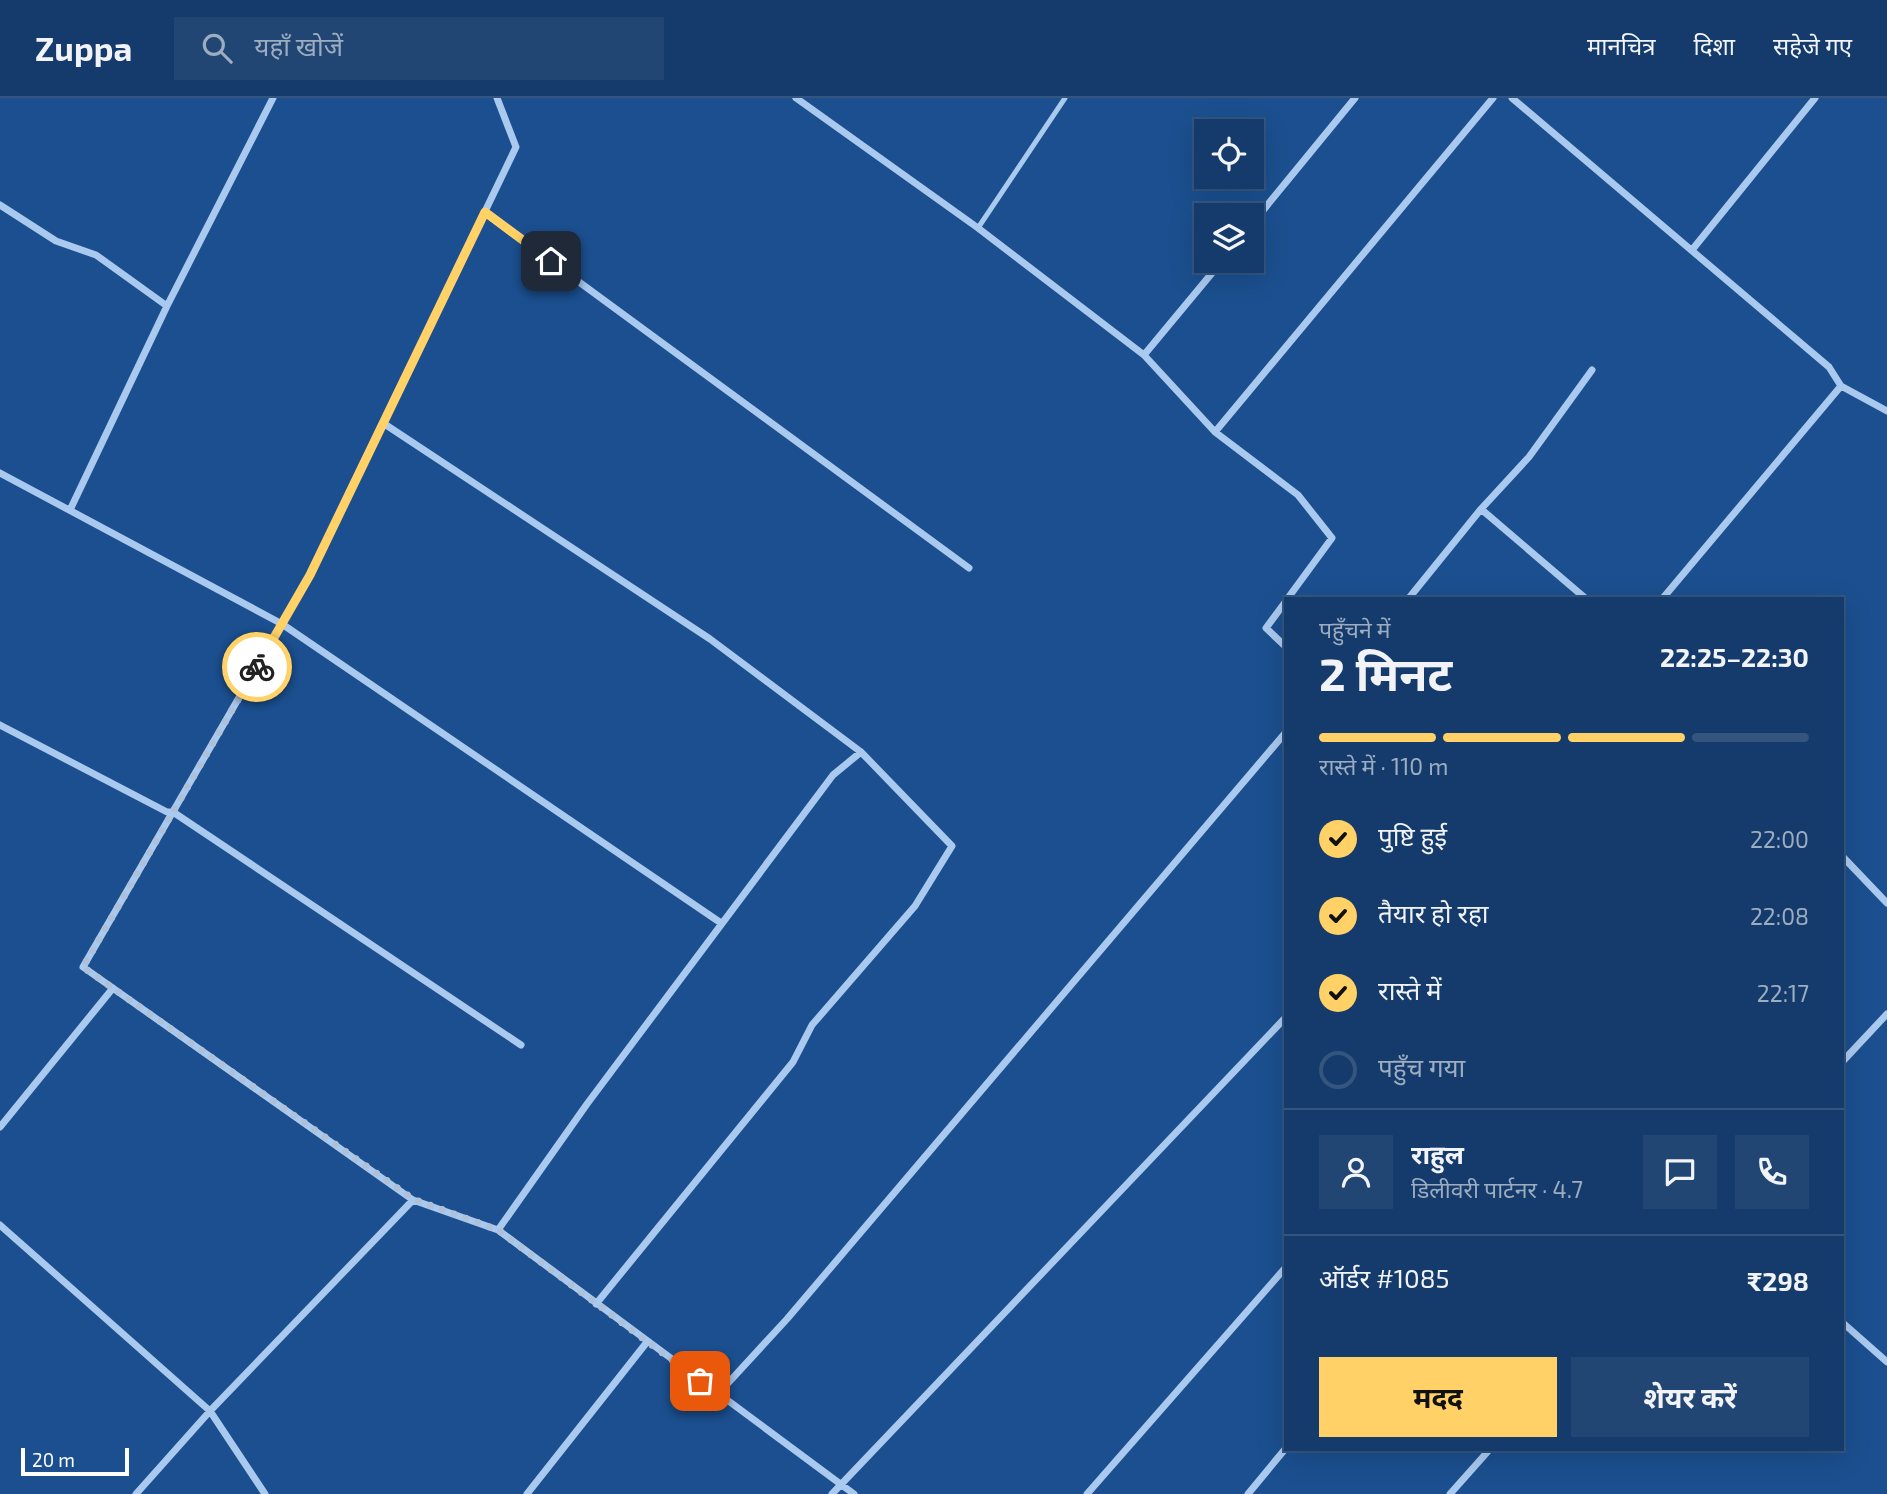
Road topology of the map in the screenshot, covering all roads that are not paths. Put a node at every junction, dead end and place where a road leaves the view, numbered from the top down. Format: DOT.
graph roads {
  1 [pos="273,98"];
  2 [pos="497,98"];
  3 [pos="796,98"];
  4 [pos="1065,98"];
  5 [pos="1355,98"];
  6 [pos="1493,98"];
  7 [pos="1512,98"];
  8 [pos="1815,98"];
  9 [pos="0,205"];
  10 [pos="1264,209"];
  11 [pos="485,212"];
  12 [pos="978,228"];
  13 [pos="1692,250"];
  14 [pos="1212,273"];
  15 [pos="167,306"];
  16 [pos="1144,355"];
  17 [pos="1592,370"];
  18 [pos="1841,386"];
  19 [pos="1887,411"];
  20 [pos="383,423"];
  21 [pos="1215,432"];
  22 [pos="0,473"];
  23 [pos="1481,509"];
  24 [pos="70,510"];
  25 [pos="969,568"];
  26 [pos="1289,597"];
  27 [pos="1410,597"];
  28 [pos="1584,597"];
  29 [pos="1664,597"];
  30 [pos="1284,604"];
  31 [pos="282,624"];
  32 [pos="1284,645"];
  33 [pos="0,725"];
  34 [pos="1284,734"];
  35 [pos="861,752"];
  36 [pos="173,812"];
  37 [pos="1844,858"];
  38 [pos="1887,903"];
  39 [pos="721,923"];
  40 [pos="113,988"];
  41 [pos="1887,1014"];
  42 [pos="1284,1019"];
  43 [pos="521,1045"];
  44 [pos="1844,1059"];
  45 [pos="0,1127"];
  46 [pos="413,1199"];
  47 [pos="0,1225"];
  48 [pos="498,1230"];
  49 [pos="1284,1269"];
  50 [pos="596,1304"];
  51 [pos="1844,1324"];
  52 [pos="647,1342"];
  53 [pos="1887,1362"];
  54 [pos="718,1394"];
  55 [pos="210,1411"];
  56 [pos="1284,1450"];
  57 [pos="1488,1451"];
  58 [pos="841,1485"];
  59 [pos="136,1494"];
  60 [pos="265,1494"];
  61 [pos="527,1494"];
  62 [pos="832,1494"];
  63 [pos="854,1494"];
  64 [pos="1087,1494"];
  65 [pos="1248,1494"];
  66 [pos="1450,1494"];
  1 -- 15 [label="street"];
  2 -- 11 [label="street"];
  3 -- 12 [label="street"];
  4 -- 12 [label="lane"];
  5 -- 10 [label="street"];
  6 -- 21 [label="street"];
  7 -- 13 [label="street"];
  8 -- 13 [label="street"];
  9 -- 15 [label="street"];
  11 -- 20 [label="street"];
  11 -- 25 [label="street"];
  12 -- 16 [label="street"];
  13 -- 18 [label="street"];
  14 -- 16 [label="street"];
  15 -- 24 [label="street"];
  16 -- 21 [label="street"];
  17 -- 23 [label="street"];
  18 -- 19 [label="street"];
  18 -- 29 [label="street"];
  20 -- 31 [label="street"];
  20 -- 35 [label="street"];
  21 -- 26 [label="street"];
  22 -- 24 [label="street"];
  23 -- 27 [label="street"];
  23 -- 28 [label="street"];
  24 -- 31 [label="street"];
  30 -- 32 [label="street"];
  31 -- 36 [label="street"];
  31 -- 39 [label="street"];
  33 -- 36 [label="street"];
  34 -- 54 [label="street"];
  35 -- 39 [label="street"];
  35 -- 50 [label="street"];
  36 -- 40 [label="street"];
  36 -- 43 [label="street"];
  37 -- 38 [label="street"];
  39 -- 48 [label="street"];
  40 -- 45 [label="street"];
  40 -- 46 [label="street"];
  41 -- 44 [label="street"];
  42 -- 58 [label="street"];
  46 -- 48 [label="street"];
  46 -- 55 [label="street"];
  47 -- 55 [label="street"];
  48 -- 50 [label="street"];
  49 -- 64 [label="street"];
  50 -- 52 [label="street"];
  51 -- 53 [label="street"];
  52 -- 54 [label="street"];
  52 -- 61 [label="street"];
  54 -- 58 [label="street"];
  55 -- 59 [label="street"];
  55 -- 60 [label="street"];
  56 -- 65 [label="street"];
  57 -- 66 [label="street"];
  58 -- 62 [label="street"];
  58 -- 63 [label="street"];
}
